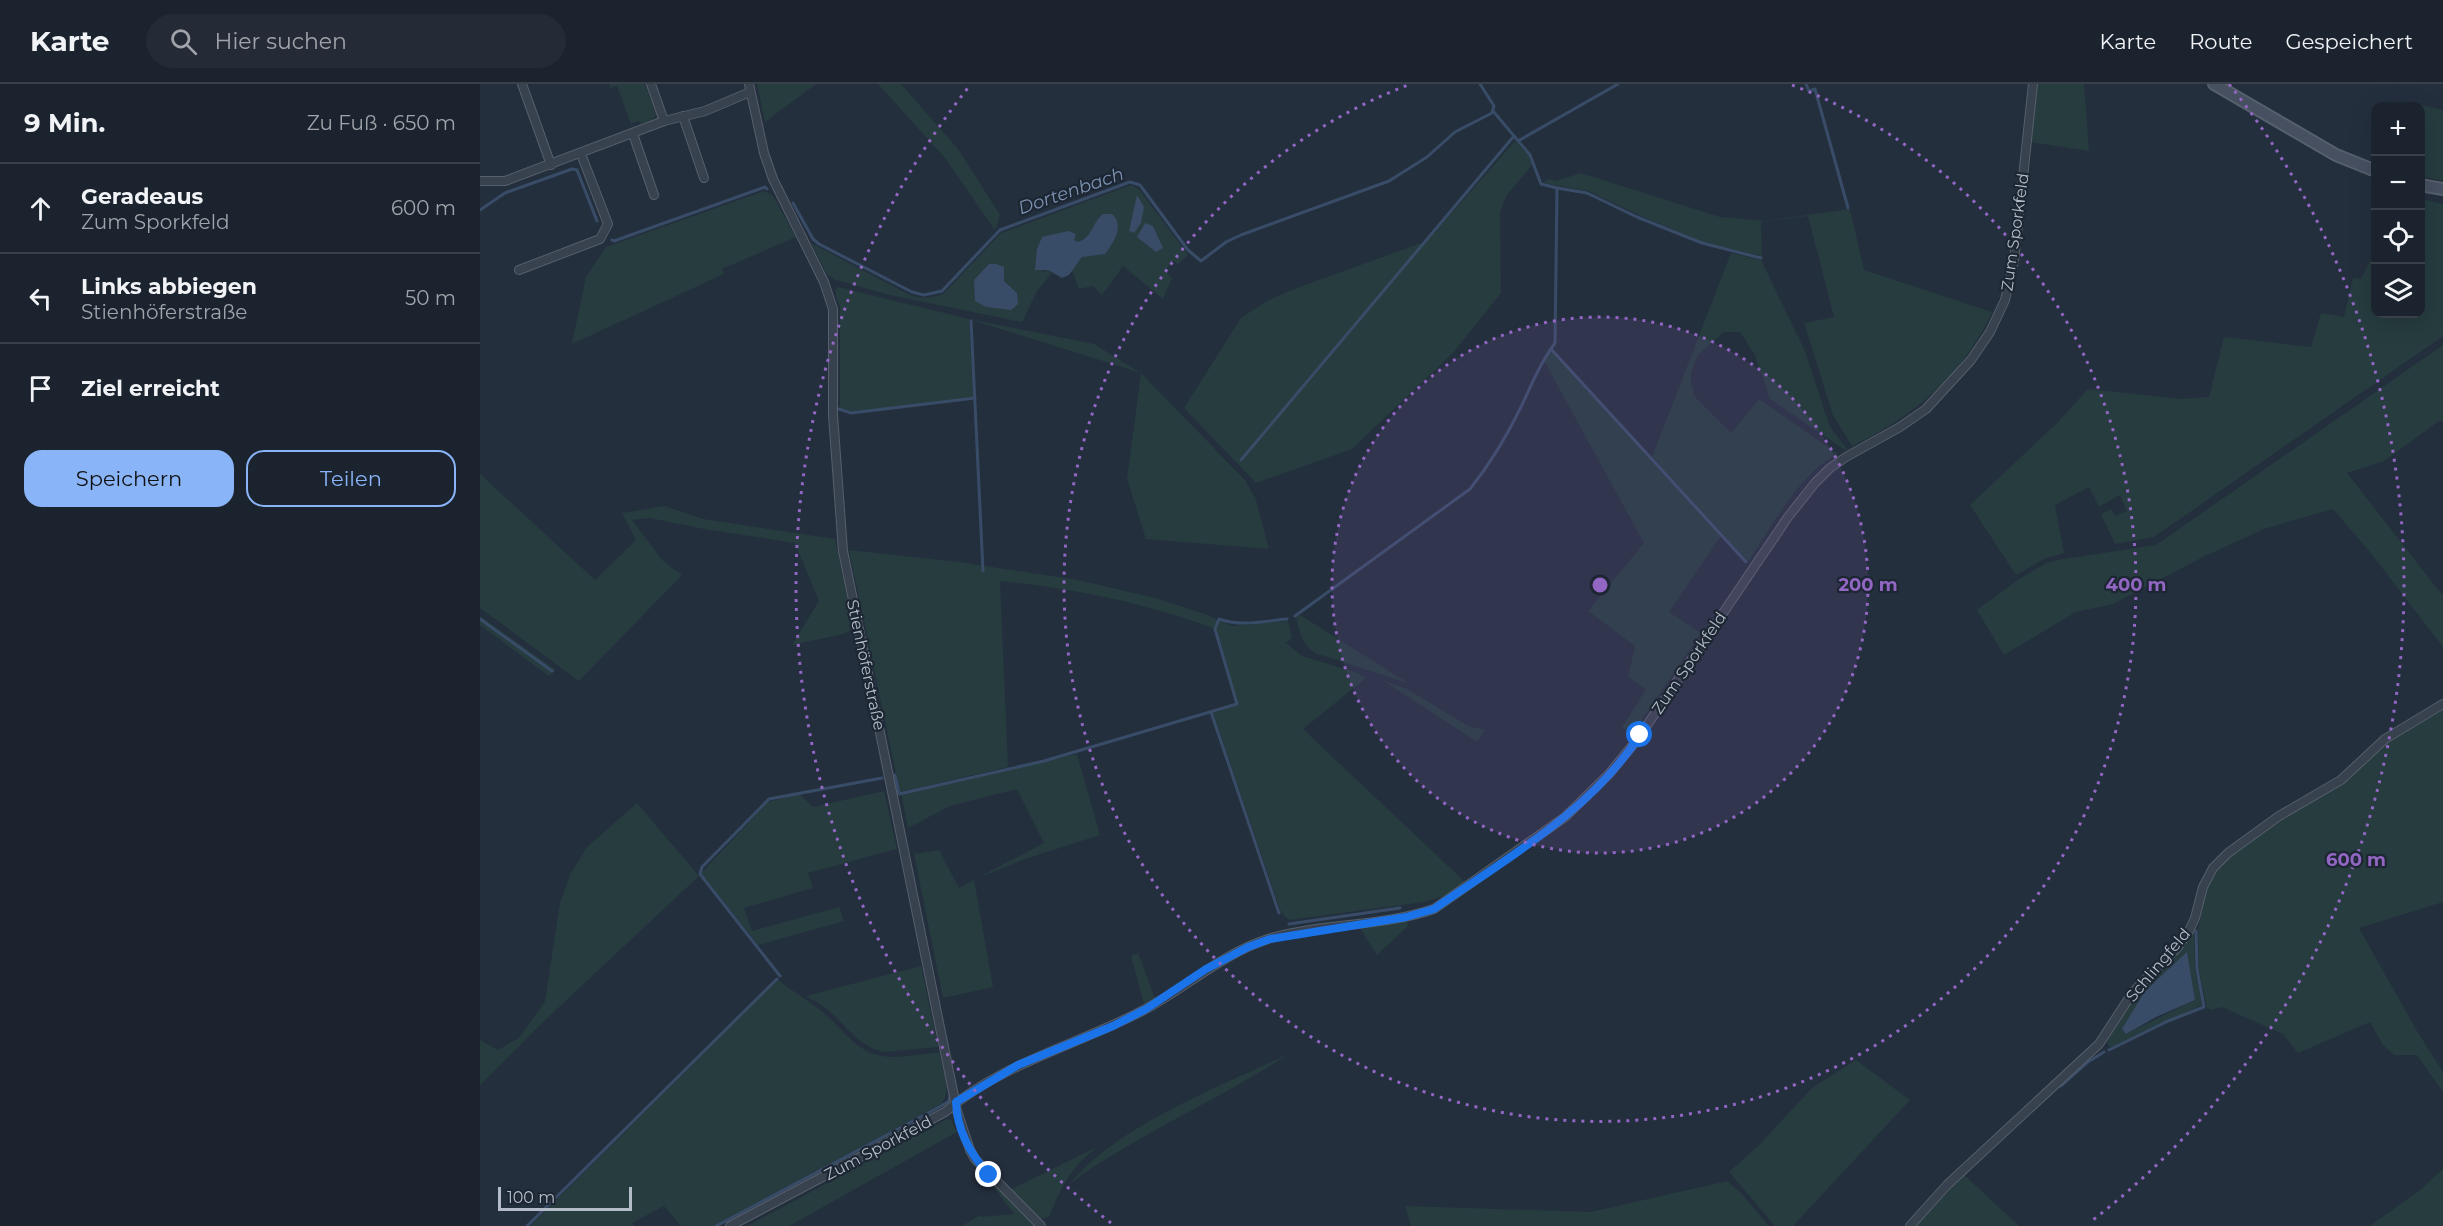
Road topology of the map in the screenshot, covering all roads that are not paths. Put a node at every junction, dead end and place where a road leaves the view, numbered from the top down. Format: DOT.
graph roads {
  1 [pos="522,84"];
  2 [pos="651,84"];
  3 [pos="2033,84"];
  4 [pos="2214,84"];
  5 [pos="750,88"];
  6 [pos="683,116"];
  7 [pos="664,121"];
  8 [pos="633,134"];
  9 [pos="581,154"];
  10 [pos="551,165"];
  11 [pos="2371,169"];
  12 [pos="704,178"];
  13 [pos="480,181"];
  14 [pos="2425,186"];
  15 [pos="2443,189"];
  16 [pos="654,195"];
  17 [pos="519,270"];
  18 [pos="2443,704"];
  19 [pos="956,1102"];
  20 [pos="730,1226"];
  21 [pos="1041,1226"];
  22 [pos="1910,1226"];
  1 -- 10 [label="street"];
  2 -- 7 [label="street"];
  3 -- 19 [label="street, Zum Sporkfeld"];
  4 -- 11 [label="street"];
  5 -- 6 [label="street"];
  5 -- 19 [label="street, Stienhöferstraße"];
  6 -- 7 [label="street"];
  6 -- 12 [label="street"];
  7 -- 8 [label="street"];
  8 -- 9 [label="street"];
  8 -- 16 [label="street"];
  9 -- 10 [label="street"];
  9 -- 17 [label="street"];
  10 -- 13 [label="street"];
  14 -- 15 [label="street"];
  18 -- 22 [label="street, Schlingfeld"];
  19 -- 20 [label="street, Zum Sporkfeld"];
  19 -- 21 [label="street, Stienhöferstraße"];
}
